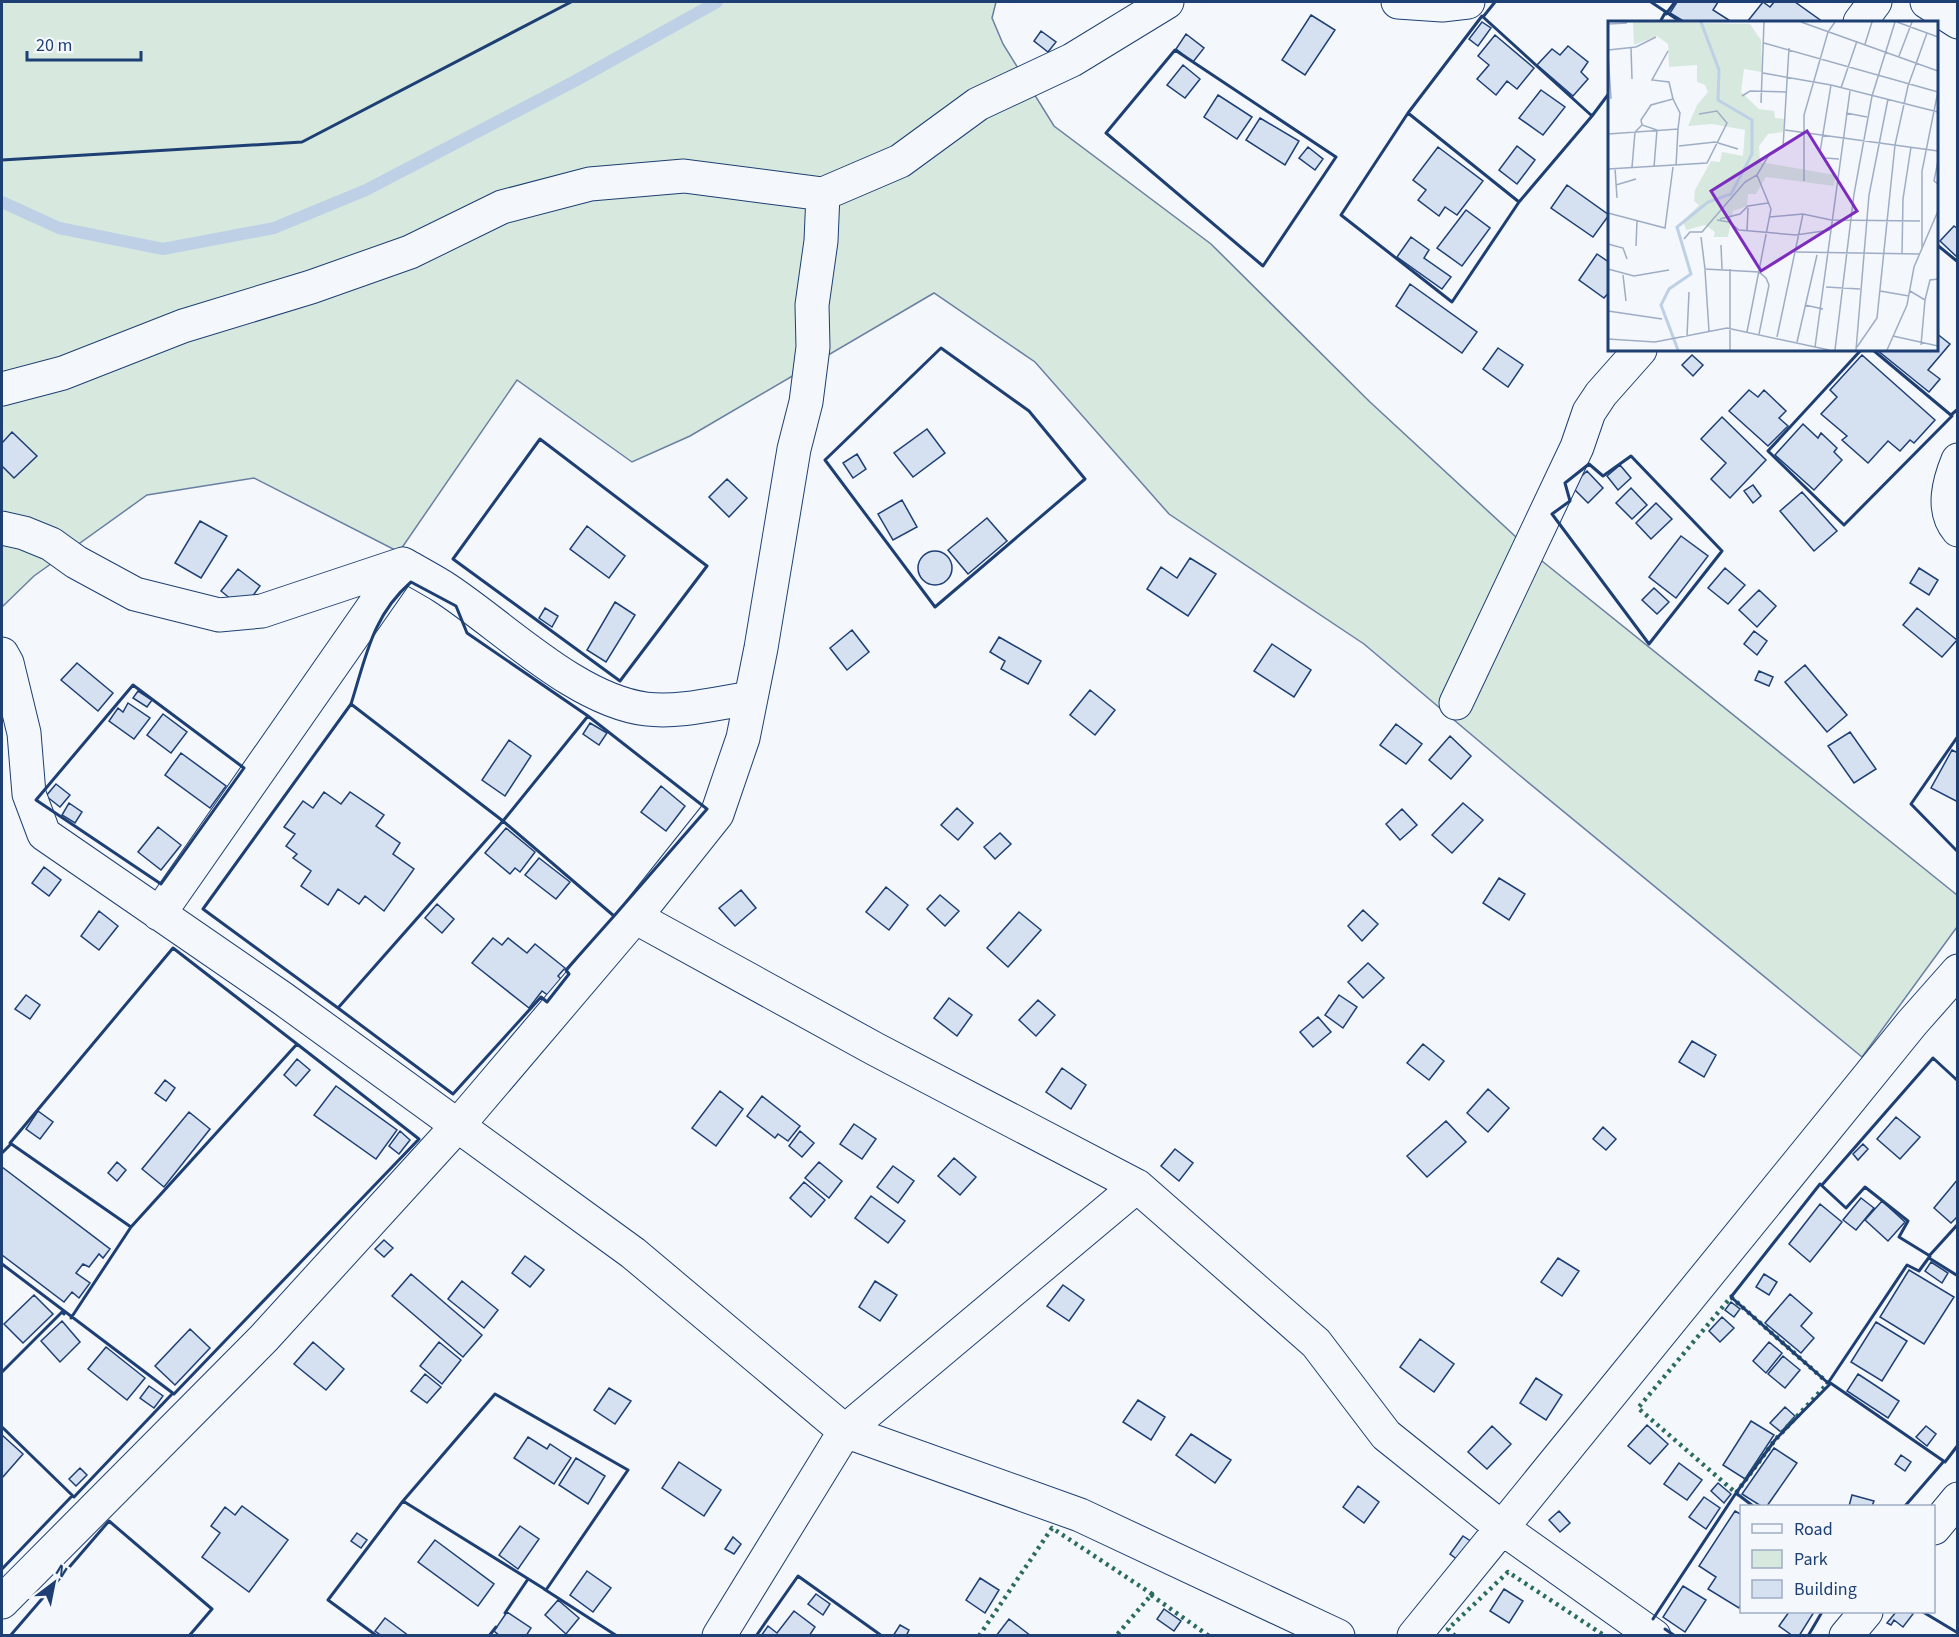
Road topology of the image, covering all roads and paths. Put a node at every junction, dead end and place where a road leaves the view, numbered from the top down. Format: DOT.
graph roads {
  1 [pos="1167,2"];
  2 [pos="1398,2"];
  3 [pos="1468,2"];
  4 [pos="1875,2"];
  5 [pos="1927,2"];
  6 [pos="1861,21"];
  7 [pos="1958,22"];
  8 [pos="823,194"];
  9 [pos="1639,351"];
  10 [pos="2,389"];
  11 [pos="1958,460"];
  12 [pos="2,528"];
  13 [pos="1958,530"];
  14 [pos="403,564"];
  15 [pos="2,654"];
  16 [pos="751,699"];
  17 [pos="1456,703"];
  18 [pos="159,914"];
  19 [pos="635,917"];
  20 [pos="1958,971"];
  21 [pos="459,1124"];
  22 [pos="1137,1186"];
  23 [pos="845,1431"];
  24 [pos="1958,1499"];
  25 [pos="1935,1527"];
  26 [pos="1502,1528"];
  27 [pos="2,1602"];
  28 [pos="1864,1613"];
  29 [pos="719,1635"];
  30 [pos="1338,1635"];
  31 [pos="1414,1635"];
  32 [pos="1654,1635"];
  33 [pos="1846,1635"];
  1 -- 8 [label="street"];
  2 -- 3 [label="street"];
  4 -- 6 [label="street"];
  5 -- 7 [label="street"];
  8 -- 10 [label="street"];
  8 -- 16 [label="street"];
  9 -- 17 [label="street"];
  11 -- 13 [label="street"];
  12 -- 14 [label="street"];
  14 -- 16 [label="street"];
  14 -- 18 [label="street"];
  15 -- 18 [label="street"];
  16 -- 19 [label="street"];
  18 -- 21 [label="street"];
  19 -- 21 [label="street"];
  19 -- 22 [label="street"];
  20 -- 26 [label="street"];
  21 -- 23 [label="street"];
  21 -- 27 [label="street"];
  22 -- 23 [label="street"];
  22 -- 26 [label="street"];
  23 -- 29 [label="street"];
  23 -- 30 [label="street"];
  24 -- 25 [label="street"];
  26 -- 31 [label="street"];
  26 -- 32 [label="street"];
  28 -- 33 [label="street"];
}
